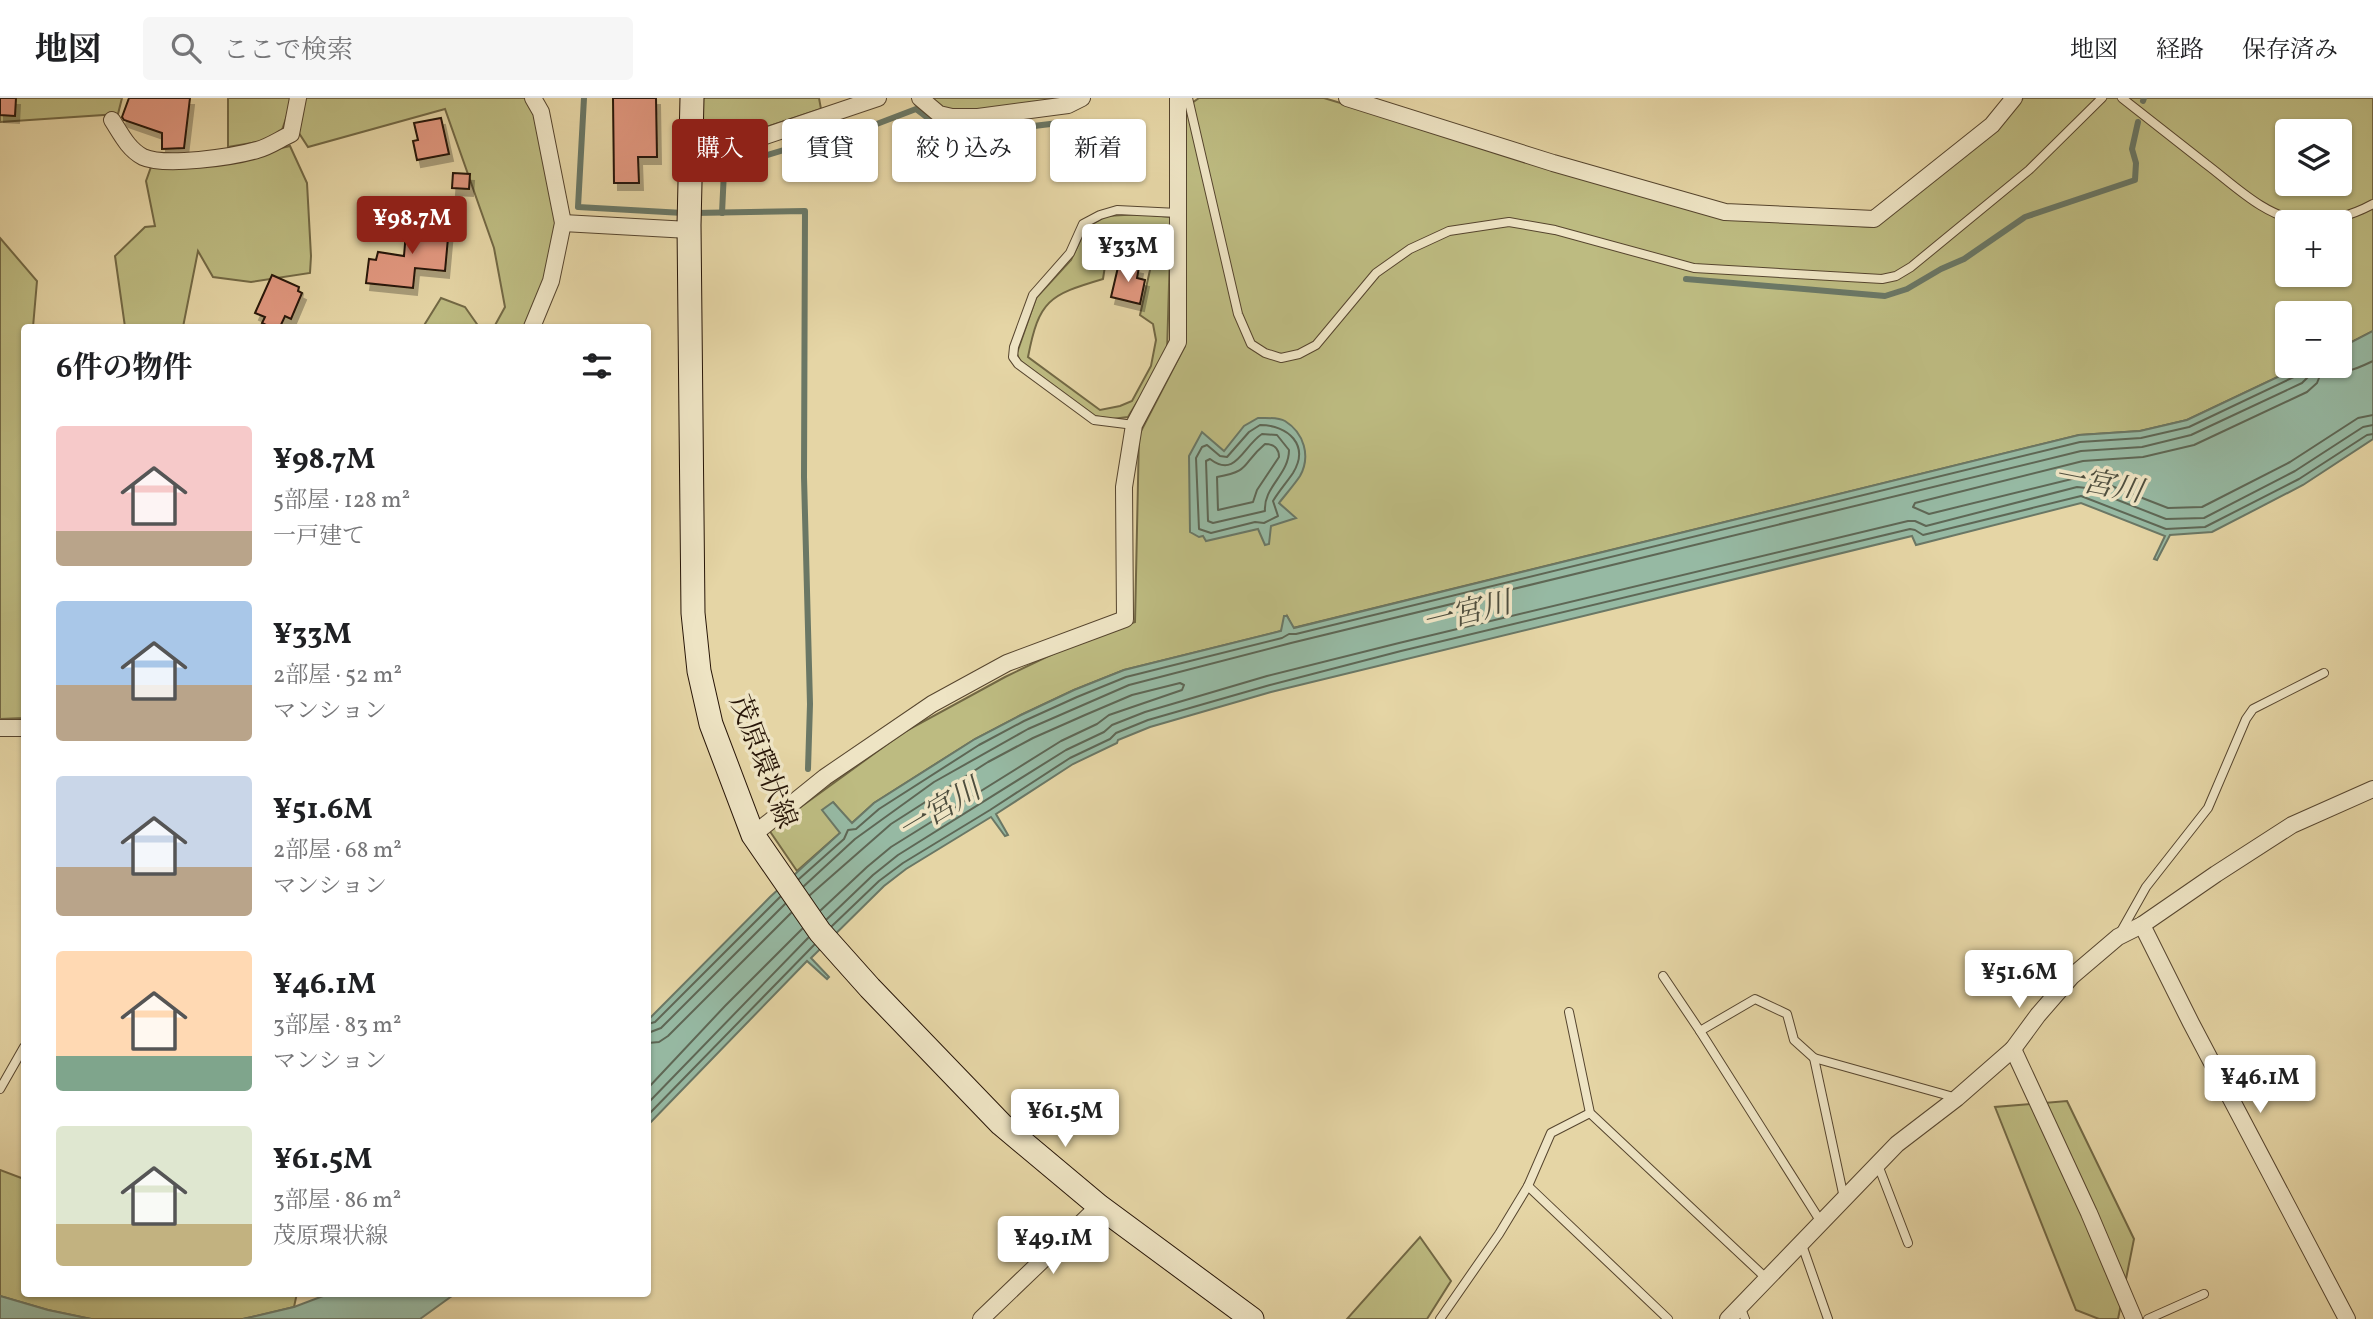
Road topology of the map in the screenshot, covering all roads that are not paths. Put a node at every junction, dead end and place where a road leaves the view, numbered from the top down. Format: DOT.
graph roads {
  1 [pos="298,98"];
  2 [pos="533,98"];
  3 [pos="692,98"];
  4 [pos="878,98"];
  5 [pos="920,98"];
  6 [pos="1082,98"];
  7 [pos="1178,98"];
  8 [pos="1188,98"];
  9 [pos="1347,98"];
  10 [pos="2014,98"];
  11 [pos="2102,98"];
  12 [pos="2122,98"];
  13 [pos="692,119"];
  14 [pos="112,120"];
  15 [pos="768,135"];
  16 [pos="690,182"];
  17 [pos="2373,204"];
  18 [pos="1178,213"];
  19 [pos="563,223"];
  20 [pos="689,228"];
  21 [pos="533,324"];
  22 [pos="1134,425"];
  23 [pos="2324,673"];
  24 [pos="0,728"];
  25 [pos="21,728"];
  26 [pos="2373,789"];
  27 [pos="753,835"];
  28 [pos="2142,925"];
  29 [pos="2118,937"];
  30 [pos="1663,976"];
  31 [pos="1569,1012"];
  32 [pos="1700,1031"];
  33 [pos="2013,1049"];
  34 [pos="21,1052"];
  35 [pos="1814,1058"];
  36 [pos="0,1089"];
  37 [pos="1957,1098"];
  38 [pos="1590,1113"];
  39 [pos="1878,1164"];
  40 [pos="1528,1186"];
  41 [pos="1844,1198"];
  42 [pos="1099,1206"];
  43 [pos="1821,1222"];
  44 [pos="1801,1242"];
  45 [pos="1908,1243"];
  46 [pos="1766,1278"];
  47 [pos="2204,1294"];
  48 [pos="1743,1312"];
  49 [pos="981,1319"];
  50 [pos="1252,1319"];
  51 [pos="1440,1319"];
  52 [pos="1668,1319"];
  53 [pos="1728,1319"];
  54 [pos="1828,1319"];
  55 [pos="2134,1319"];
  56 [pos="2148,1319"];
  57 [pos="2347,1319"];
  1 -- 14 [label="street"];
  2 -- 19 [label="street"];
  3 -- 13 [label="main road, 茂原環状線"];
  4 -- 15 [label="street"];
  5 -- 6 [label="street"];
  7 -- 18 [label="street"];
  8 -- 11 [label="lane"];
  9 -- 10 [label="street"];
  12 -- 17 [label="lane"];
  16 -- 20 [label="main road, 茂原環状線"];
  18 -- 22 [label="street"];
  18 -- 22 [label="lane"];
  19 -- 20 [label="street"];
  19 -- 21 [label="street"];
  20 -- 27 [label="main road, 茂原環状線"];
  22 -- 27 [label="street"];
  23 -- 29 [label="lane"];
  24 -- 25 [label="street"];
  26 -- 28 [label="street"];
  27 -- 42 [label="main road, 茂原環状線"];
  28 -- 29 [label="street"];
  28 -- 57 [label="street"];
  29 -- 33 [label="street"];
  30 -- 32 [label="lane"];
  31 -- 38 [label="lane"];
  32 -- 35 [label="lane"];
  32 -- 43 [label="lane"];
  33 -- 37 [label="street"];
  33 -- 55 [label="street"];
  34 -- 36 [label="lane"];
  35 -- 37 [label="lane"];
  35 -- 41 [label="lane"];
  37 -- 39 [label="street"];
  38 -- 40 [label="lane"];
  38 -- 46 [label="lane"];
  39 -- 41 [label="street"];
  39 -- 45 [label="lane"];
  40 -- 51 [label="lane"];
  40 -- 52 [label="lane"];
  41 -- 43 [label="street"];
  42 -- 49 [label="street"];
  42 -- 50 [label="main road, 茂原環状線"];
  43 -- 44 [label="street"];
  44 -- 46 [label="street"];
  44 -- 54 [label="lane"];
  46 -- 48 [label="street"];
  47 -- 56 [label="lane"];
  48 -- 53 [label="street"];
}
